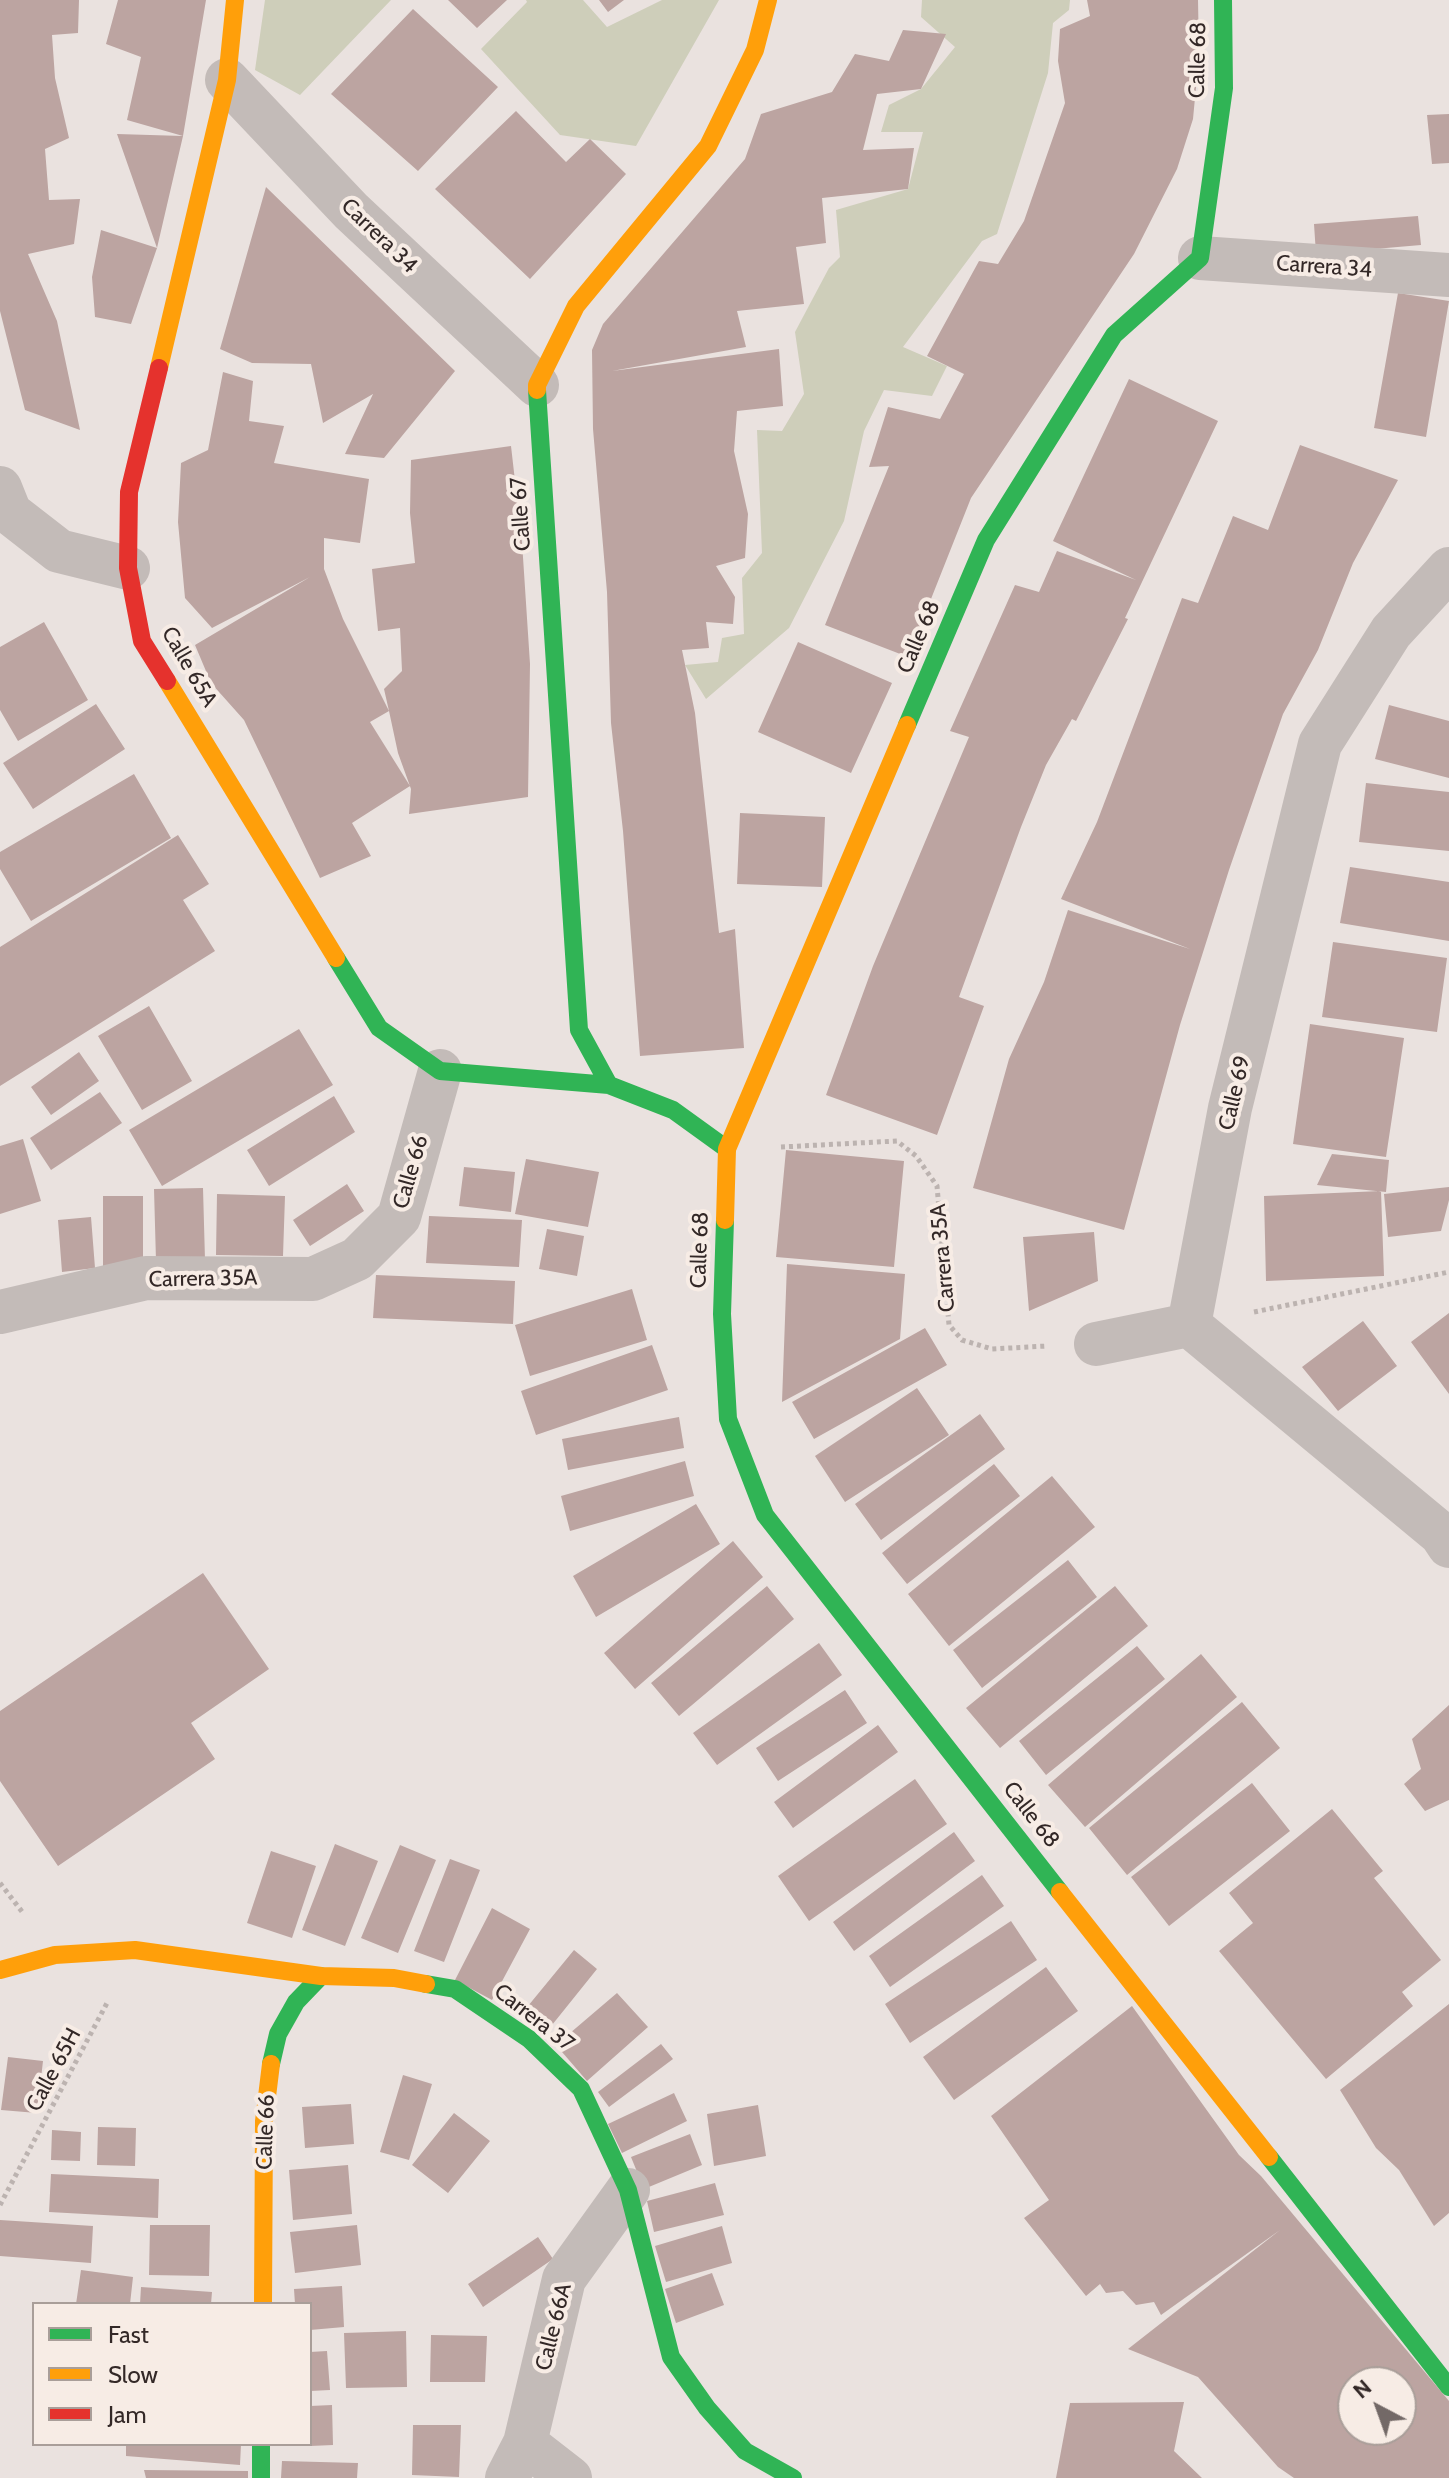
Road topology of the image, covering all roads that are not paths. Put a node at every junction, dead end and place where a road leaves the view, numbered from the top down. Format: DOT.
graph roads {
  1 [pos="235,0"];
  2 [pos="768,0"];
  3 [pos="1223,0"];
  4 [pos="227,80"];
  5 [pos="1200,258"];
  6 [pos="1449,275"];
  7 [pos="537,385"];
  8 [pos="0,488"];
  9 [pos="128,568"];
  10 [pos="1449,569"];
  11 [pos="440,1071"];
  12 [pos="609,1085"];
  13 [pos="727,1149"];
  14 [pos="357,1259"];
  15 [pos="0,1312"];
  16 [pos="1189,1325"];
  17 [pos="1096,1344"];
  18 [pos="1449,1546"];
  19 [pos="0,1970"];
  20 [pos="321,1976"];
  21 [pos="628,2190"];
  22 [pos="263,2302"];
  23 [pos="1449,2387"];
  24 [pos="261,2446"];
  25 [pos="516,2461"];
  26 [pos="261,2478"];
  27 [pos="570,2478"];
  28 [pos="793,2478"];
  1 -- 4 [label="main road, Calle 65A"];
  2 -- 7 [label="main road, Calle 67"];
  3 -- 5 [label="main road, Calle 68"];
  4 -- 7 [label="street, Carrera 34"];
  4 -- 9 [label="main road, Calle 65A"];
  5 -- 6 [label="street, Carrera 34"];
  5 -- 13 [label="main road, Calle 68"];
  7 -- 12 [label="main road, Calle 67"];
  8 -- 9 [label="street"];
  9 -- 11 [label="main road, Calle 65A"];
  10 -- 16 [label="street, Calle 69"];
  11 -- 12 [label="main road"];
  11 -- 14 [label="street, Calle 66"];
  12 -- 13 [label="main road"];
  13 -- 23 [label="main road, Calle 68"];
  14 -- 15 [label="street, Carrera 35A"];
  16 -- 17 [label="street"];
  16 -- 18 [label="street"];
  19 -- 20 [label="main road, Carrera 37"];
  20 -- 21 [label="main road, Carrera 37"];
  20 -- 22 [label="main road, Calle 66"];
  21 -- 25 [label="street, Calle 66A"];
  21 -- 28 [label="main road, Carrera 37"];
  24 -- 26 [label="main road"];
  25 -- 27 [label="street"];
}
